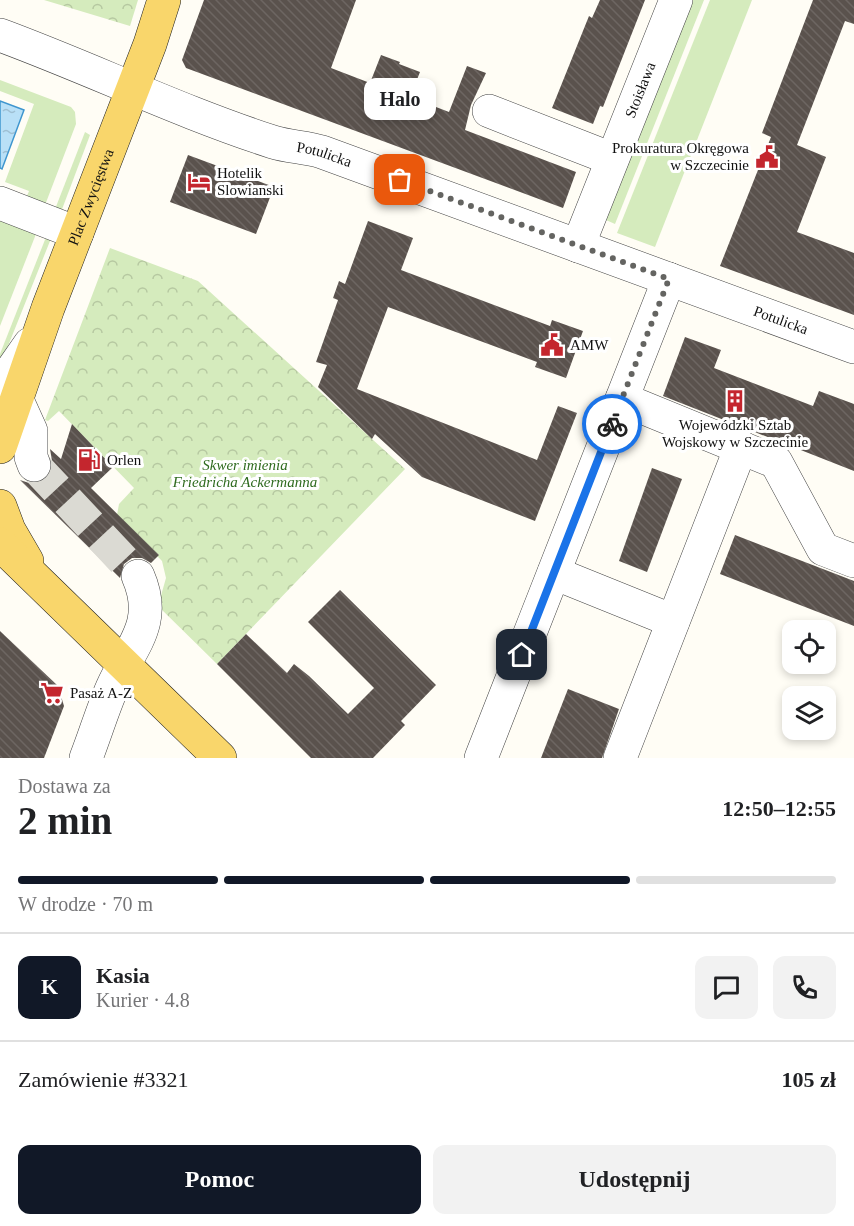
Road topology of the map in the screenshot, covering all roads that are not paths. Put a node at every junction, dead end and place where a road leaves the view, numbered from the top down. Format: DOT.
graph roads {
  1 [pos="164,0"];
  2 [pos="676,0"];
  3 [pos="21,43"];
  4 [pos="134,88"];
  5 [pos="489,111"];
  6 [pos="612,159"];
  7 [pos="0,203"];
  8 [pos="77,233"];
  9 [pos="578,246"];
  10 [pos="669,279"];
  11 [pos="854,347"];
  12 [pos="8,394"];
  13 [pos="622,399"];
  14 [pos="0,447"];
  15 [pos="741,447"];
  16 [pos="34,465"];
  17 [pos="0,507"];
  18 [pos="0,544"];
  19 [pos="854,561"];
  20 [pos="554,573"];
  21 [pos="138,576"];
  22 [pos="44,584"];
  23 [pos="673,621"];
  24 [pos="125,664"];
  25 [pos="86,758"];
  26 [pos="220,758"];
  27 [pos="481,758"];
  28 [pos="620,758"];
  1 -- 4 [label="main road, Plac Zwycięstwa"];
  2 -- 6 [label="street, Stoisława"];
  3 -- 4 [label="street"];
  4 -- 8 [label="main road, Plac Zwycięstwa"];
  4 -- 9 [label="street, Potulicka"];
  5 -- 6 [label="street"];
  6 -- 9 [label="street, Stoisława"];
  7 -- 8 [label="street"];
  8 -- 12 [label="main road, Plac Zwycięstwa"];
  9 -- 10 [label="street, Potulicka"];
  10 -- 11 [label="street, Potulicka"];
  10 -- 13 [label="street"];
  12 -- 14 [label="main road, Plac Zwycięstwa"];
  12 -- 16 [label="street"];
  13 -- 15 [label="street"];
  13 -- 20 [label="street"];
  15 -- 19 [label="street"];
  15 -- 23 [label="street"];
  17 -- 22 [label="main road"];
  18 -- 22 [label="main road"];
  20 -- 23 [label="street"];
  20 -- 27 [label="street"];
  21 -- 24 [label="street"];
  22 -- 24 [label="main road"];
  23 -- 28 [label="street"];
  24 -- 25 [label="street"];
  24 -- 26 [label="main road"];
}
